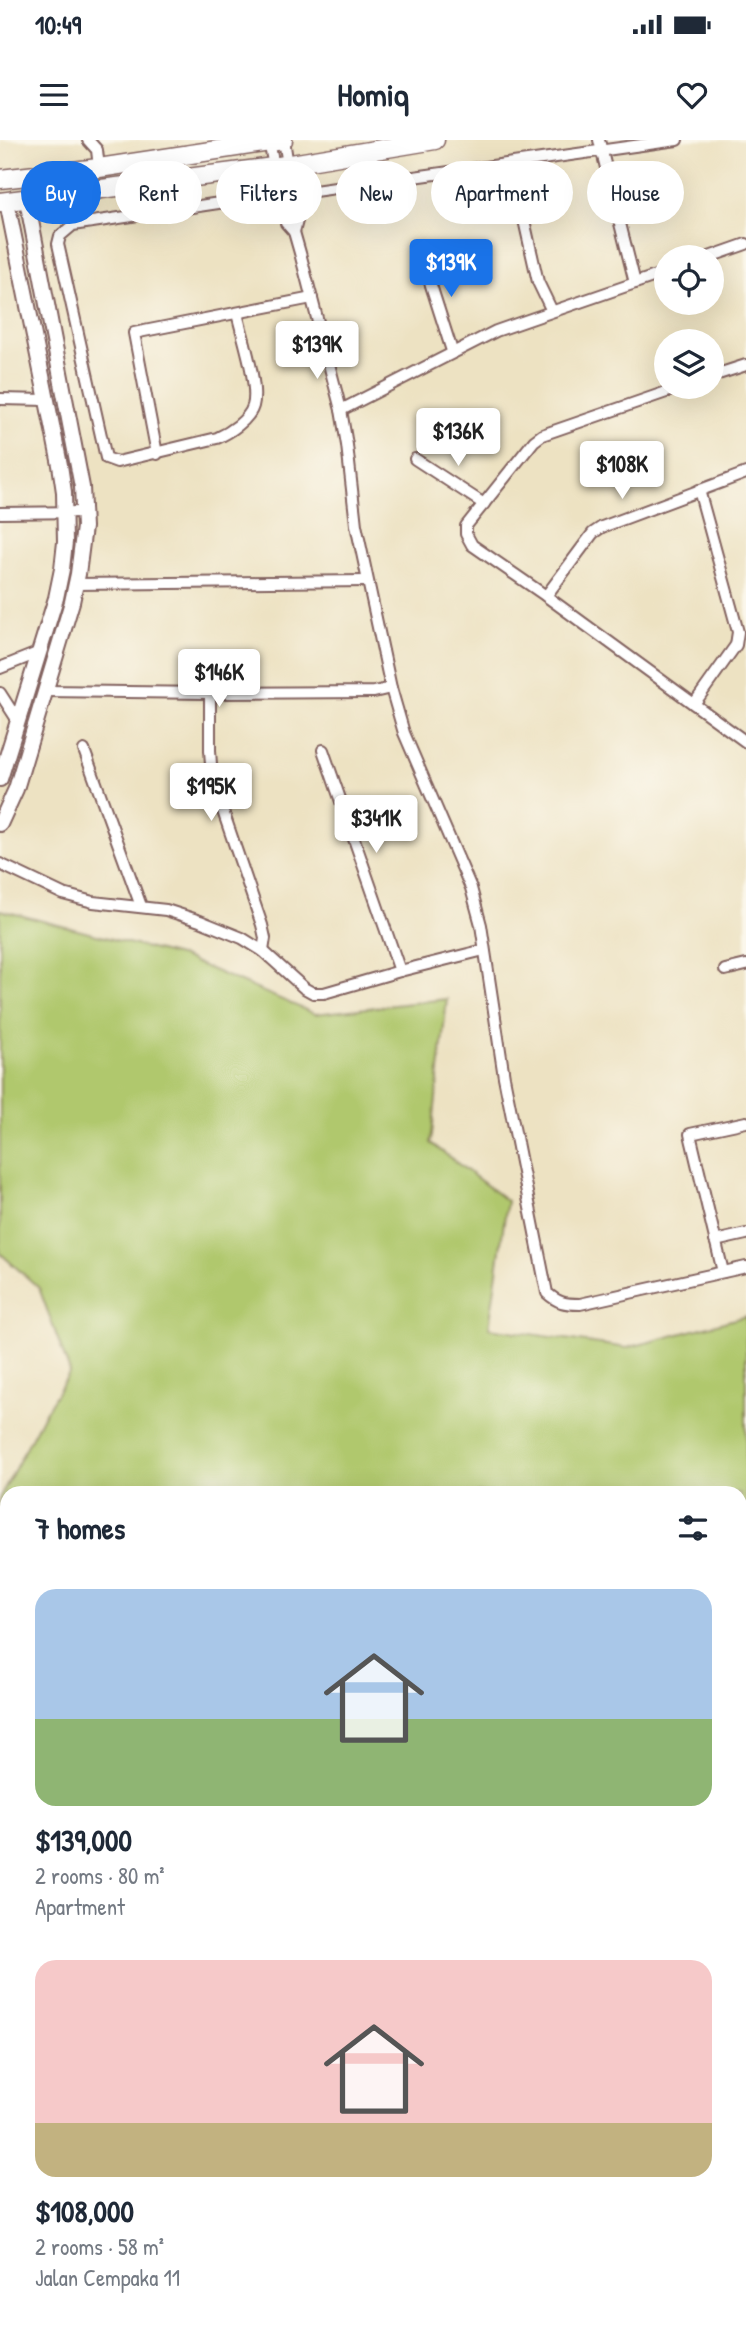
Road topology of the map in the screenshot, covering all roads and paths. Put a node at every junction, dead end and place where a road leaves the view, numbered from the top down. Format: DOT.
graph roads {
  1 [pos="88,140"];
  2 [pos="435,140"];
  3 [pos="677,140"];
  4 [pos="279,141"];
  5 [pos="233,144"];
  6 [pos="600,145"];
  7 [pos="98,161"];
  8 [pos="280,161"];
  9 [pos="310,161"];
  10 [pos="101,168"];
  11 [pos="216,175"];
  12 [pos="21,177"];
  13 [pos="0,179"];
  14 [pos="322,189"];
  15 [pos="101,190"];
  16 [pos="4,202"];
  17 [pos="216,203"];
  18 [pos="32,224"];
  19 [pos="287,224"];
  20 [pos="296,224"];
  21 [pos="525,224"];
  22 [pos="294,232"];
  23 [pos="746,244"];
  24 [pos="724,252"];
  25 [pos="422,257"];
  26 [pos="654,276"];
  27 [pos="635,283"];
  28 [pos="312,299"];
  29 [pos="552,311"];
  30 [pos="237,313"];
  31 [pos="452,352"];
  32 [pos="746,365"];
  33 [pos="724,372"];
  34 [pos="654,396"];
  35 [pos="0,399"];
  36 [pos="47,400"];
  37 [pos="341,410"];
  38 [pos="158,454"];
  39 [pos="415,459"];
  40 [pos="746,473"];
  41 [pos="699,490"];
  42 [pos="484,504"];
  43 [pos="64,512"];
  44 [pos="84,512"];
  45 [pos="0,513"];
  46 [pos="367,581"];
  47 [pos="76,584"];
  48 [pos="545,596"];
  49 [pos="40,652"];
  50 [pos="0,668"];
  51 [pos="391,688"];
  52 [pos="44,691"];
  53 [pos="0,693"];
  54 [pos="210,693"];
  55 [pos="694,704"];
  56 [pos="18,721"];
  57 [pos="746,742"];
  58 [pos="84,750"];
  59 [pos="324,750"];
  60 [pos="0,779"];
  61 [pos="0,824"];
  62 [pos="0,864"];
  63 [pos="141,906"];
  64 [pos="484,950"];
  65 [pos="263,951"];
  66 [pos="746,965"];
  67 [pos="725,970"];
  68 [pos="400,971"];
  69 [pos="746,1122"];
  70 [pos="746,1234"];
  71 [pos="715,1241"];
  72 [pos="746,1267"];
  73 [pos="723,1272"];
  1 -- 7 [label="street"];
  2 -- 9 [label="main road"];
  3 -- 6 [label="street"];
  4 -- 5 [label="main road"];
  4 -- 8 [label="street"];
  5 -- 10 [label="main road"];
  6 -- 14 [label="street"];
  6 -- 27 [label="street"];
  11 -- 15 [label="main road"];
  12 -- 13 [label="main road"];
  16 -- 36 [label="street"];
  17 -- 38 [label="street"];
  18 -- 44 [label="street"];
  19 -- 22 [label="street"];
  20 -- 22 [label="street"];
  21 -- 29 [label="street"];
  22 -- 28 [label="street"];
  23 -- 24 [label="street"];
  25 -- 31 [label="street"];
  26 -- 27 [label="street"];
  27 -- 29 [label="street"];
  28 -- 30 [label="street"];
  28 -- 37 [label="street"];
  29 -- 31 [label="street"];
  30 -- 38 [label="street"];
  30 -- 38 [label="street"];
  31 -- 37 [label="street"];
  32 -- 33 [label="street"];
  34 -- 42 [label="street"];
  35 -- 36 [label="street"];
  36 -- 43 [label="street"];
  37 -- 46 [label="street"];
  39 -- 42 [label="street"];
  40 -- 41 [label="street"];
  41 -- 48 [label="street"];
  41 -- 55 [label="street"];
  42 -- 48 [label="street"];
  43 -- 44 [label="street"];
  43 -- 45 [label="street"];
  43 -- 49 [label="street"];
  44 -- 47 [label="street"];
  46 -- 47 [label="street"];
  46 -- 51 [label="street"];
  47 -- 52 [label="street"];
  48 -- 55 [label="street"];
  49 -- 50 [label="street"];
  49 -- 56 [label="street"];
  51 -- 54 [label="street"];
  51 -- 64 [label="street"];
  52 -- 54 [label="street"];
  52 -- 61 [label="street"];
  53 -- 56 [label="street"];
  54 -- 65 [label="street"];
  55 -- 57 [label="street"];
  56 -- 60 [label="street"];
  58 -- 63 [label="street"];
  59 -- 68 [label="street"];
  62 -- 63 [label="street"];
  63 -- 65 [label="street"];
  64 -- 68 [label="street"];
  64 -- 73 [label="street"];
  65 -- 68 [label="street"];
  66 -- 67 [label="street"];
  69 -- 71 [label="street"];
  70 -- 71 [label="street"];
  71 -- 73 [label="street"];
  72 -- 73 [label="street"];
}
